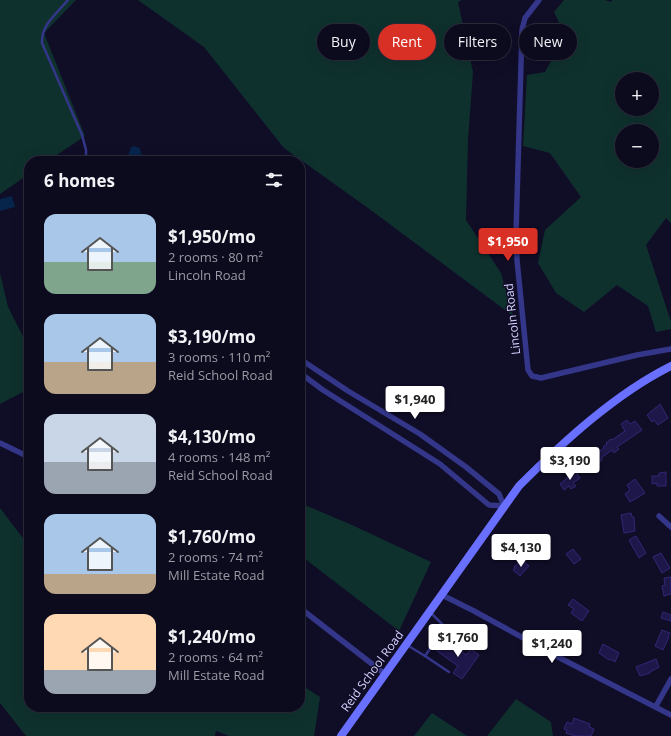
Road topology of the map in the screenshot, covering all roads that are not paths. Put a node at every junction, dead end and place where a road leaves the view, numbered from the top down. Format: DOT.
graph roads {
  1 [pos="68,0"];
  2 [pos="539,0"];
  3 [pos="85,156"];
  4 [pos="671,349"];
  5 [pos="305,362"];
  6 [pos="671,366"];
  7 [pos="305,377"];
  8 [pos="0,442"];
  9 [pos="24,454"];
  10 [pos="504,506"];
  11 [pos="659,516"];
  12 [pos="671,527"];
  13 [pos="442,595"];
  14 [pos="305,612"];
  15 [pos="430,612"];
  16 [pos="445,627"];
  17 [pos="471,644"];
  18 [pos="406,645"];
  19 [pos="425,656"];
  20 [pos="449,672"];
  21 [pos="385,674"];
  22 [pos="671,679"];
  23 [pos="656,706"];
  24 [pos="671,715"];
  25 [pos="341,736"];
  1 -- 3 [label="lane"];
  2 -- 4 [label="street, Lincoln Road"];
  5 -- 10 [label="street"];
  6 -- 10 [label="street, Reid School Road"];
  7 -- 10 [label="street"];
  8 -- 9 [label="street"];
  10 -- 13 [label="street, Reid School Road"];
  11 -- 12 [label="street"];
  13 -- 15 [label="street, Reid School Road"];
  13 -- 23 [label="street"];
  14 -- 21 [label="street"];
  15 -- 16 [label="lane"];
  15 -- 18 [label="street, Reid School Road"];
  16 -- 17 [label="lane"];
  16 -- 19 [label="lane"];
  18 -- 19 [label="lane"];
  18 -- 21 [label="street, Reid School Road"];
  19 -- 20 [label="lane"];
  21 -- 25 [label="street, Reid School Road"];
  22 -- 23 [label="street"];
  23 -- 24 [label="street"];
}
